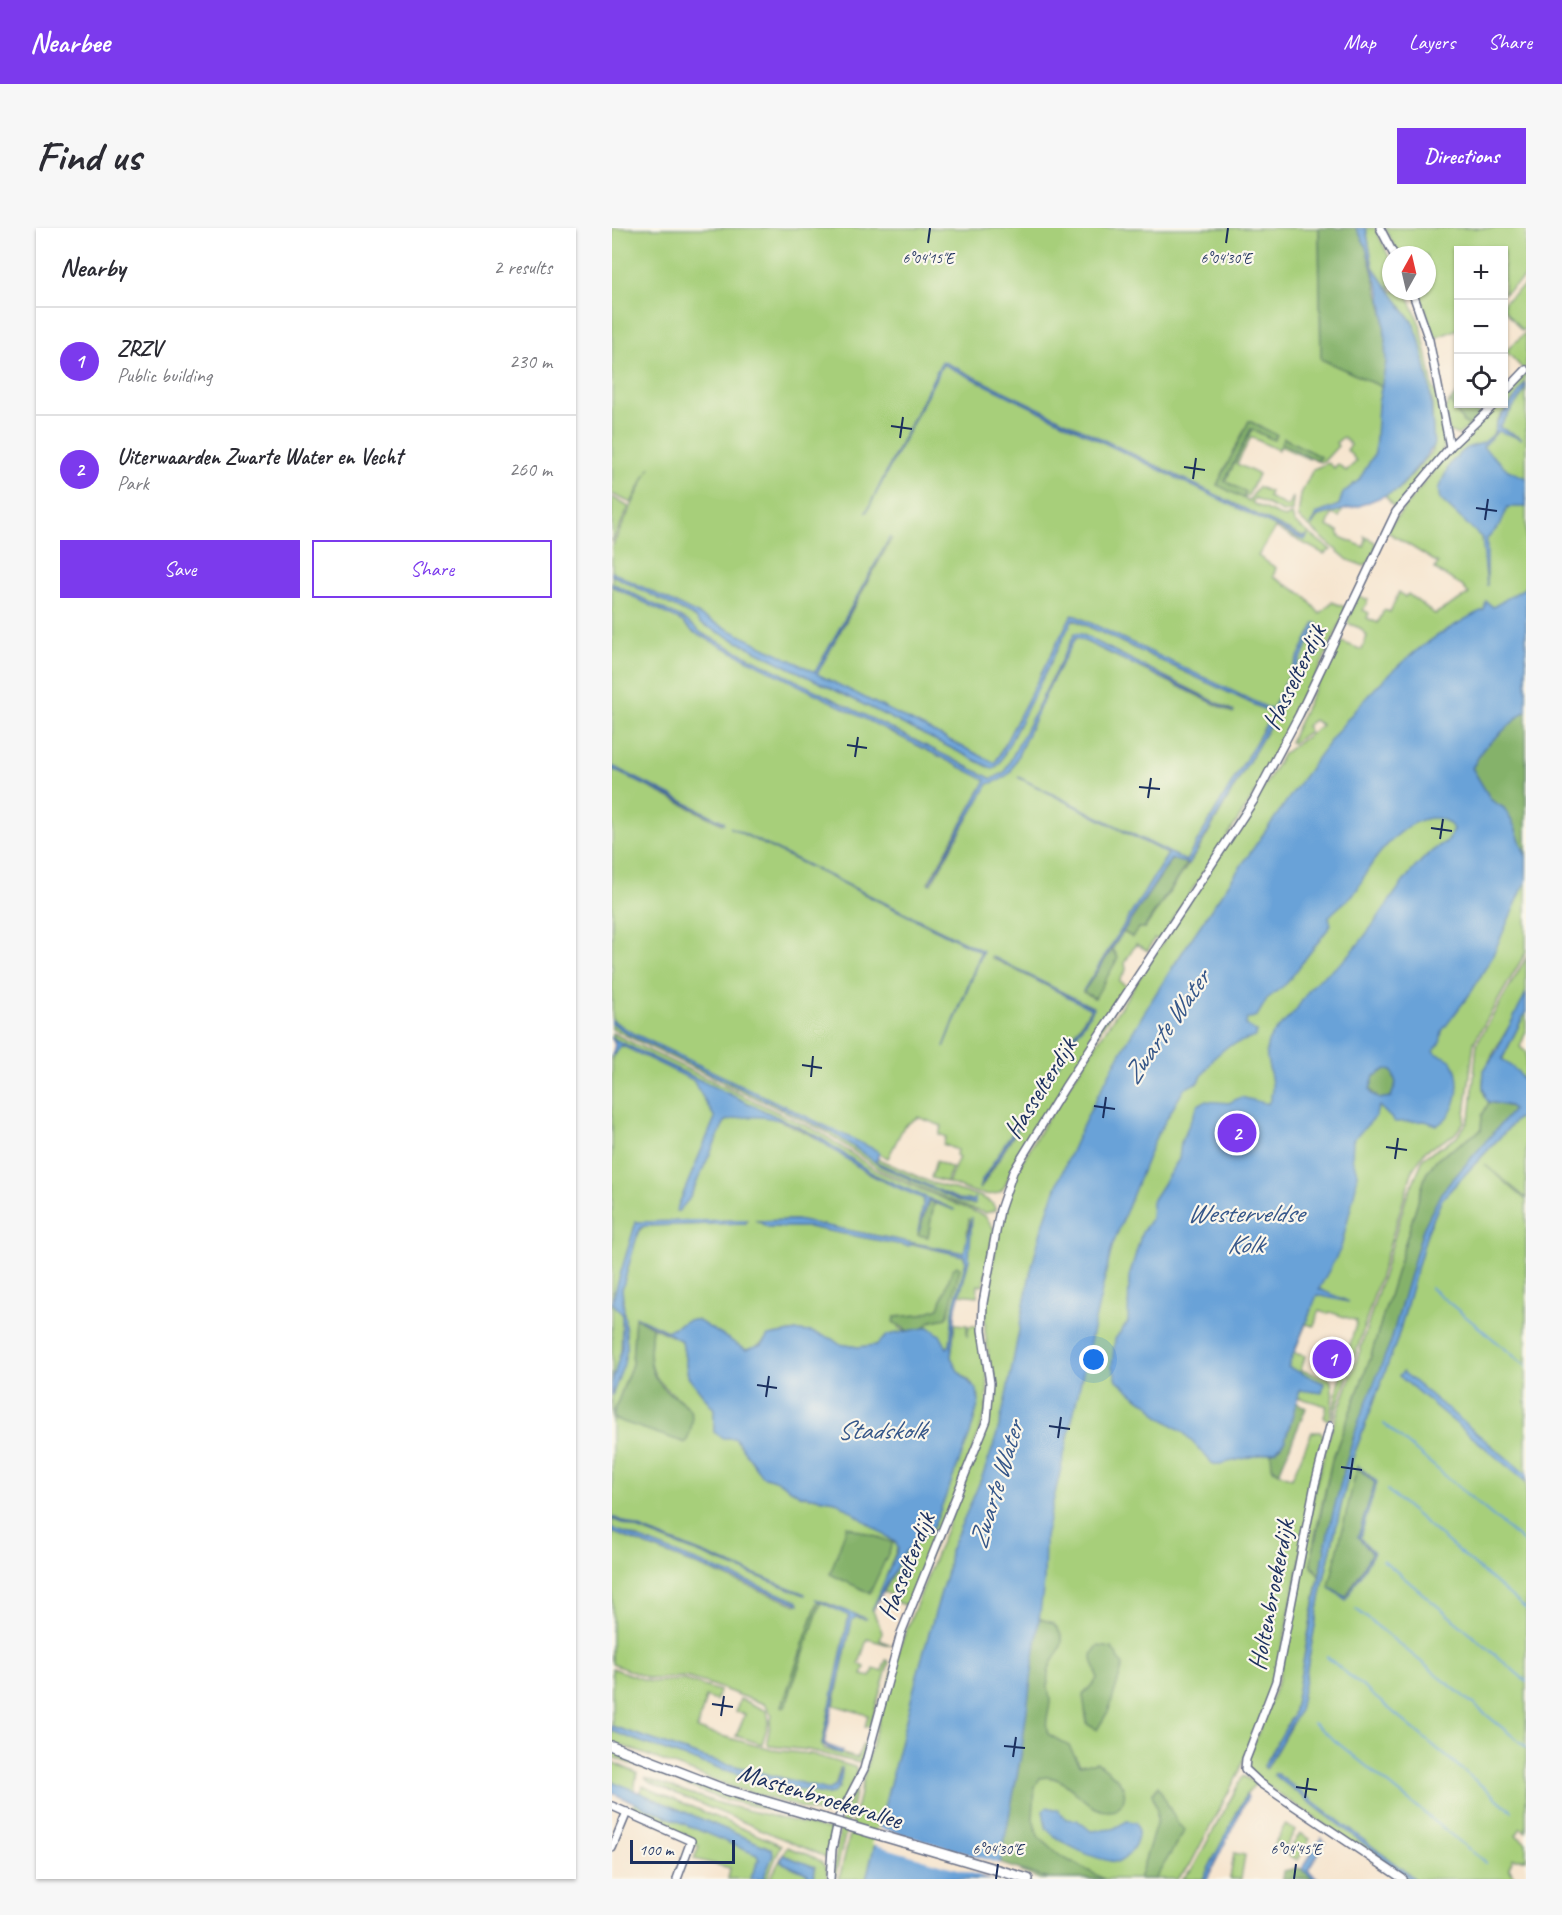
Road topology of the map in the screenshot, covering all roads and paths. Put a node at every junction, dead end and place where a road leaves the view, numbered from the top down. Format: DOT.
graph roads {
  1 [pos="1380,228"];
  2 [pos="1389,246"];
  3 [pos="1415,300"];
  4 [pos="1526,370"];
  5 [pos="1508,389"];
  6 [pos="1492,408"];
  7 [pos="1450,447"];
  8 [pos="1330,1426"];
  9 [pos="612,1746"];
  10 [pos="612,1806"];
  11 [pos="627,1812"];
  12 [pos="612,1848"];
  13 [pos="1024,1878"];
  14 [pos="677,1879"];
  15 [pos="830,1879"];
  16 [pos="1403,1879"];
  1 -- 2 [label="street"];
  3 -- 7 [label="street"];
  4 -- 5 [label="street"];
  6 -- 7 [label="street, Hasselterdijk"];
  7 -- 15 [label="street, Hasselterdijk"];
  8 -- 16 [label="street, Holtenbroekerdijk"];
  9 -- 13 [label="main road, Mastenbroekerallee, bridge"];
  10 -- 11 [label="street"];
  11 -- 12 [label="street"];
  11 -- 14 [label="street"];
}
